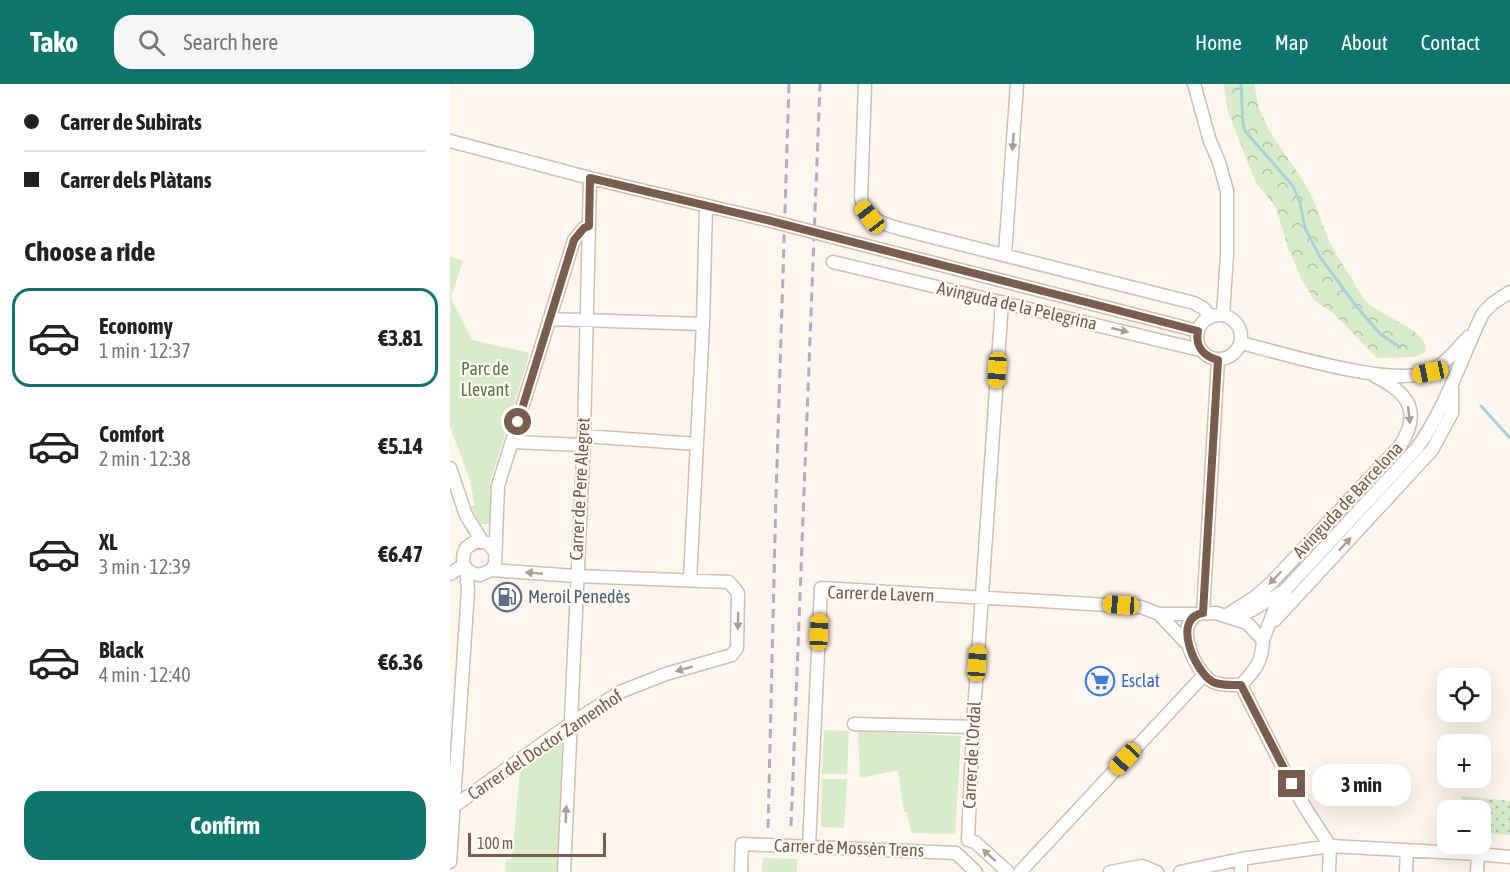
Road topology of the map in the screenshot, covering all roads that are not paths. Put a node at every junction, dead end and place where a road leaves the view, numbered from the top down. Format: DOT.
graph roads {
  1 [pos="865,84"];
  2 [pos="1017,84"];
  3 [pos="1194,84"];
  4 [pos="450,141"];
  5 [pos="590,178"];
  6 [pos="706,206"];
  7 [pos="589,226"];
  8 [pos="1005,254"];
  9 [pos="833,262"];
  10 [pos="1507,295"];
  11 [pos="1002,302"];
  12 [pos="1217,316"];
  13 [pos="549,319"];
  14 [pos="585,320"];
  15 [pos="703,324"];
  16 [pos="1475,329"];
  17 [pos="1198,331"];
  18 [pos="1242,343"];
  19 [pos="1200,350"];
  20 [pos="1218,360"];
  21 [pos="1373,375"];
  22 [pos="1452,385"];
  23 [pos="583,441"];
  24 [pos="512,442"];
  25 [pos="697,444"];
  26 [pos="450,468"];
  27 [pos="496,527"];
  28 [pos="479,543"];
  29 [pos="495,552"];
  30 [pos="469,570"];
  31 [pos="491,570"];
  32 [pos="450,574"];
  33 [pos="576,576"];
  34 [pos="690,580"];
  35 [pos="1287,588"];
  36 [pos="982,598"];
  37 [pos="1159,614"];
  38 [pos="1200,614"];
  39 [pos="1230,616"];
  40 [pos="1264,637"];
  41 [pos="1190,647"];
  42 [pos="1204,675"];
  43 [pos="1241,685"];
  44 [pos="456,686"];
  45 [pos="570,724"];
  46 [pos="854,724"];
  47 [pos="973,727"];
  48 [pos="452,808"];
  49 [pos="969,840"];
  50 [pos="809,846"];
  51 [pos="1330,846"];
  52 [pos="1407,850"];
  53 [pos="1437,852"];
  54 [pos="956,853"];
  55 [pos="1478,854"];
  56 [pos="1510,857"];
  57 [pos="450,862"];
  58 [pos="1241,866"];
  59 [pos="564,872"];
  60 [pos="741,872"];
  61 [pos="976,872"];
  62 [pos="1008,872"];
  63 [pos="1020,872"];
  64 [pos="1110,872"];
  65 [pos="1157,872"];
  66 [pos="1180,872"];
  67 [pos="1329,872"];
  68 [pos="1406,872"];
  69 [pos="1477,872"];
  1 -- 8 [label="street"];
  2 -- 8 [label="street, one-way"];
  3 -- 12 [label="street"];
  4 -- 5 [label="street, Avinguda de la Pelegrina"];
  5 -- 6 [label="street, Avinguda de la Pelegrina"];
  5 -- 7 [label="street, Carrer de Pere Alegret"];
  6 -- 15 [label="street"];
  6 -- 17 [label="street, Avinguda de la Pelegrina, bridge"];
  7 -- 13 [label="street"];
  7 -- 14 [label="street, Carrer de Pere Alegret"];
  8 -- 12 [label="street"];
  9 -- 11 [label="street, Avinguda de la Pelegrina"];
  10 -- 16 [label="street"];
  11 -- 19 [label="street, Avinguda de la Pelegrina, one-way"];
  11 -- 36 [label="street, Carrer de l'Ordal"];
  12 -- 17 [label="street"];
  12 -- 18 [label="street"];
  13 -- 14 [label="street"];
  13 -- 24 [label="street"];
  14 -- 15 [label="street"];
  14 -- 23 [label="street, Carrer de Pere Alegret"];
  15 -- 25 [label="street"];
  16 -- 21 [label="street"];
  16 -- 22 [label="street, Avinguda de Barcelona"];
  17 -- 19 [label="street"];
  18 -- 20 [label="street"];
  18 -- 21 [label="street"];
  19 -- 20 [label="street"];
  20 -- 38 [label="street"];
  21 -- 39 [label="street, Avinguda de Barcelona, one-way"];
  22 -- 35 [label="street, Avinguda de Barcelona"];
  40 -- 22 [label="street, one-way"];
  23 -- 24 [label="street"];
  23 -- 25 [label="street"];
  23 -- 33 [label="street, Carrer de Pere Alegret"];
  24 -- 27 [label="street"];
  25 -- 34 [label="street"];
  26 -- 28 [label="street"];
  27 -- 28 [label="street"];
  27 -- 29 [label="street"];
  28 -- 29 [label="street"];
  28 -- 30 [label="street"];
  29 -- 31 [label="street"];
  30 -- 31 [label="street"];
  30 -- 32 [label="street"];
  30 -- 44 [label="street"];
  33 -- 31 [label="street, one-way"];
  33 -- 34 [label="street"];
  33 -- 45 [label="street, Carrer de Pere Alegret"];
  34 -- 45 [label="street, Carrer del Doctor Zamenhof, one-way"];
  35 -- 39 [label="street, Avinguda de Barcelona"];
  35 -- 40 [label="street, Avinguda de Barcelona"];
  36 -- 37 [label="street, Carrer de Lavern"];
  36 -- 47 [label="street, Carrer de l'Ordal"];
  36 -- 50 [label="street, Carrer de Lavern"];
  37 -- 38 [label="street, Carrer de Lavern"];
  37 -- 41 [label="street"];
  38 -- 39 [label="street"];
  38 -- 41 [label="street"];
  39 -- 40 [label="street"];
  40 -- 43 [label="street"];
  41 -- 42 [label="street"];
  42 -- 43 [label="street"];
  42 -- 63 [label="street"];
  43 -- 51 [label="street"];
  44 -- 48 [label="street"];
  45 -- 48 [label="street, Carrer del Doctor Zamenhof"];
  59 -- 45 [label="street, Carrer de Pere Alegret, one-way"];
  46 -- 47 [label="street"];
  47 -- 49 [label="street, Carrer de l'Ordal"];
  48 -- 57 [label="street"];
  49 -- 54 [label="street"];
  62 -- 49 [label="street, one-way"];
  50 -- 54 [label="street, Carrer de Mossèn Trens"];
  50 -- 60 [label="street, Carrer de Mossèn Trens"];
  51 -- 52 [label="street"];
  51 -- 58 [label="street"];
  51 -- 67 [label="street"];
  52 -- 53 [label="street"];
  52 -- 68 [label="street"];
  54 -- 61 [label="street"];
  55 -- 56 [label="street"];
  55 -- 69 [label="street"];
  58 -- 66 [label="street"];
  64 -- 65 [label="street"];
}
